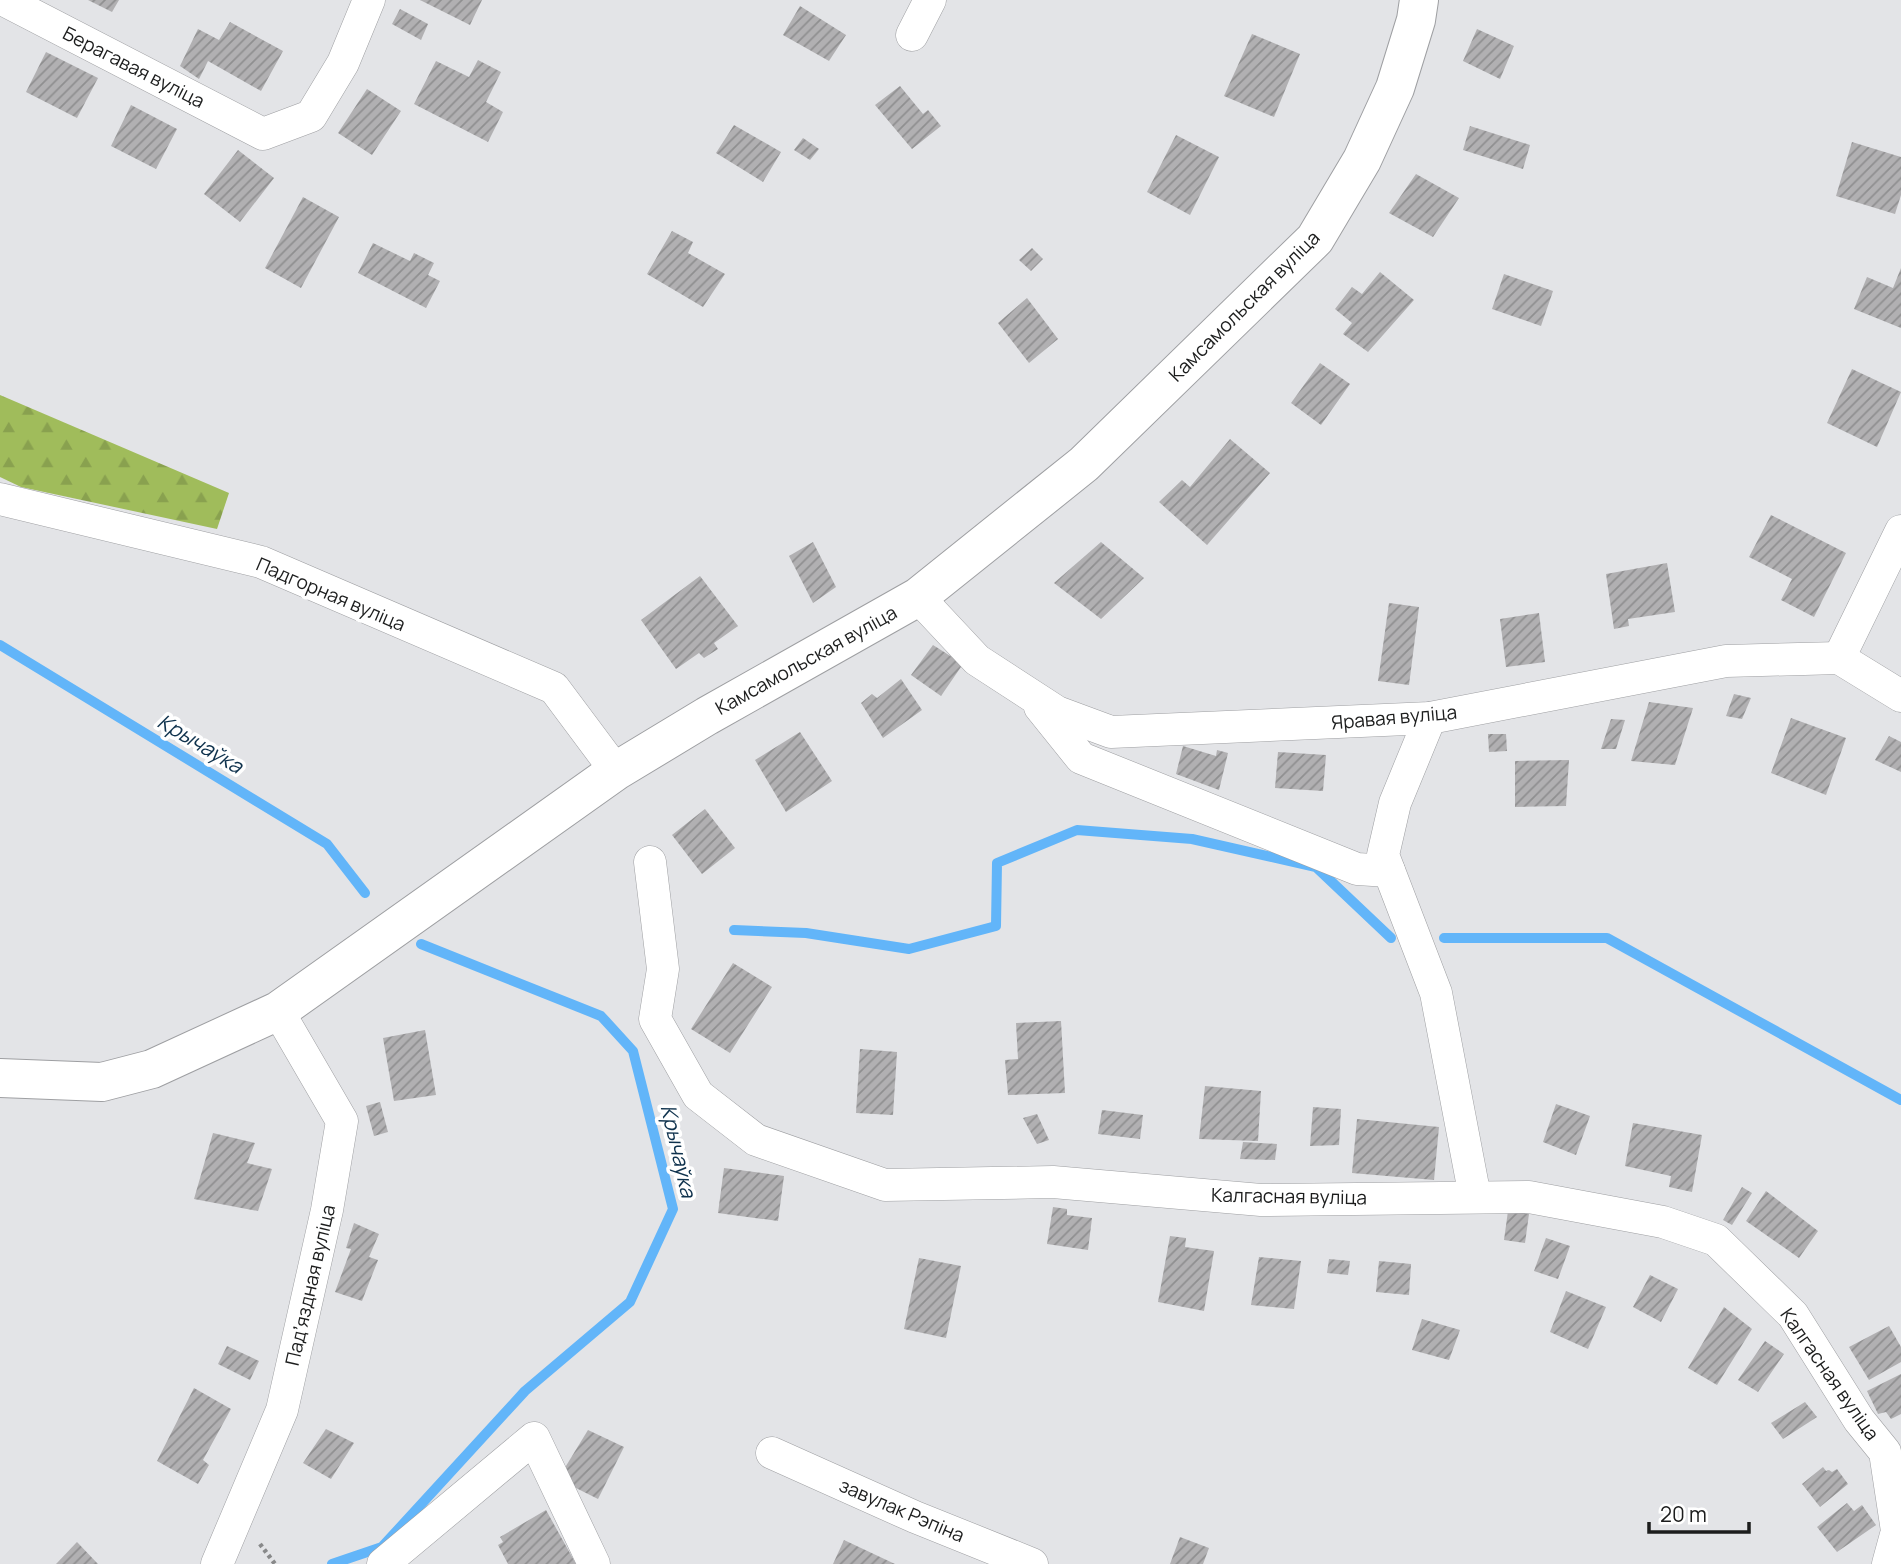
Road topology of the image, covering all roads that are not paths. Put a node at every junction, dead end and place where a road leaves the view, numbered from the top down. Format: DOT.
graph roads {
  1 [pos="4,0"];
  2 [pos="369,0"];
  3 [pos="930,0"];
  4 [pos="1419,0"];
  5 [pos="912,35"];
  6 [pos="0,499"];
  7 [pos="1901,531"];
  8 [pos="918,597"];
  9 [pos="1839,658"];
  10 [pos="1030,694"];
  11 [pos="1901,696"];
  12 [pos="1430,718"];
  13 [pos="616,771"];
  14 [pos="650,862"];
  15 [pos="1390,871"];
  16 [pos="278,1011"];
  17 [pos="0,1078"];
  18 [pos="1475,1197"];
  19 [pos="772,1453"];
  20 [pos="217,1564"];
  21 [pos="383,1564"];
  22 [pos="594,1564"];
  23 [pos="1032,1564"];
  24 [pos="1888,1564"];
  1 -- 2 [label="street, Берагавая вуліца"];
  3 -- 5 [label="street"];
  4 -- 8 [label="main road, Камсамольская вуліца"];
  6 -- 13 [label="street, Падгорная вуліца"];
  7 -- 9 [label="street"];
  8 -- 10 [label="street, Яравая вуліца"];
  8 -- 13 [label="main road, Камсамольская вуліца"];
  9 -- 11 [label="street"];
  9 -- 12 [label="street, Яравая вуліца"];
  10 -- 12 [label="street, Яравая вуліца"];
  10 -- 15 [label="street"];
  12 -- 15 [label="street"];
  13 -- 16 [label="main road, Камсамольская вуліца"];
  14 -- 18 [label="street, Калгасная вуліца"];
  15 -- 18 [label="street"];
  16 -- 17 [label="main road, Камсамольская вуліца"];
  16 -- 20 [label="street, Падʼяздная вуліца"];
  18 -- 24 [label="street, Калгасная вуліца"];
  19 -- 23 [label="street, завулак Рэпіна"];
  21 -- 22 [label="street"];
}
